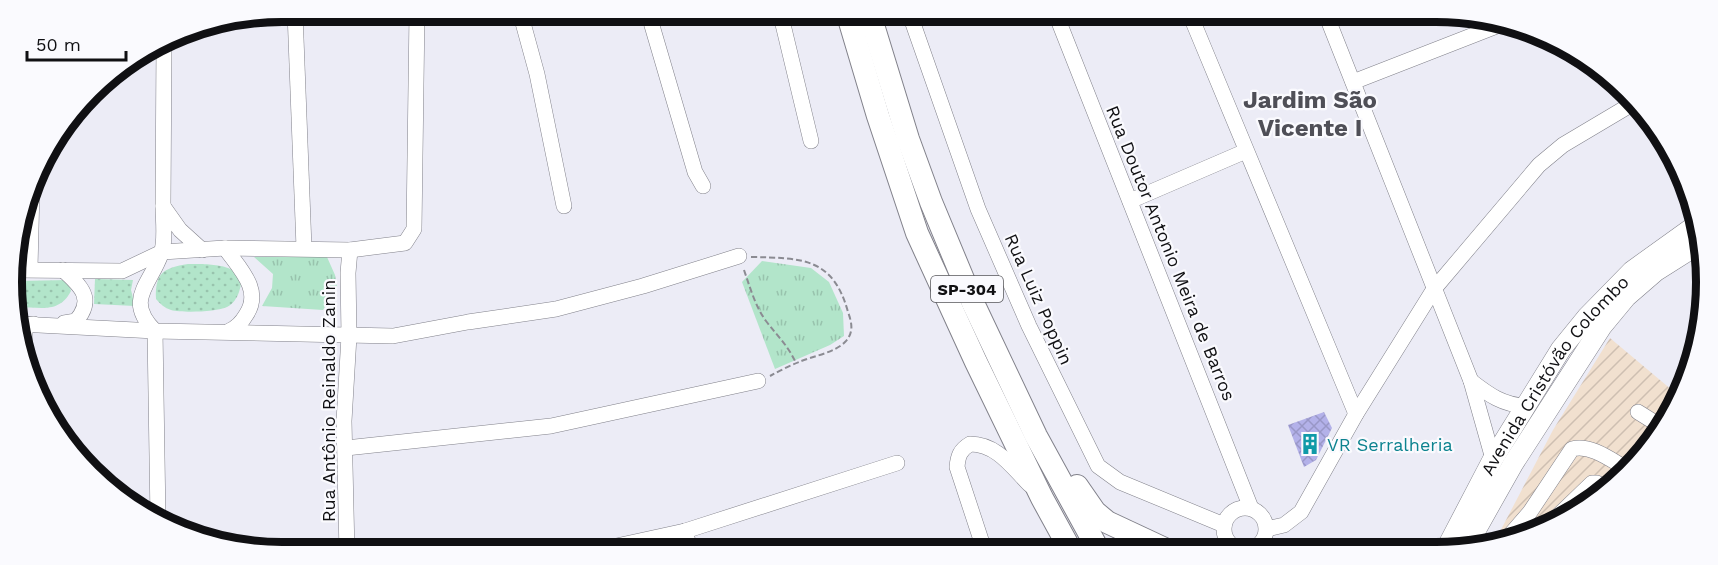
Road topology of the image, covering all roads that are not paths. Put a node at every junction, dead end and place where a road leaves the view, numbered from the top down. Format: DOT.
graph roads {
  1 [pos="295,22"];
  2 [pos="417,22"];
  3 [pos="523,22"];
  4 [pos="651,22"];
  5 [pos="782,22"];
  6 [pos="850,22"];
  7 [pos="872,22"];
  8 [pos="913,22"];
  9 [pos="1059,22"];
  10 [pos="1193,22"];
  11 [pos="1329,22"];
  12 [pos="1491,28"];
  13 [pos="164,51"];
  14 [pos="1353,82"];
  15 [pos="1627,107"];
  16 [pos="811,141"];
  17 [pos="1246,151"];
  18 [pos="703,186"];
  19 [pos="1130,201"];
  20 [pos="163,206"];
  21 [pos="564,206"];
  22 [pos="1690,229"];
  23 [pos="27,230"];
  24 [pos="225,248"];
  25 [pos="304,248"];
  26 [pos="1693,248"];
  27 [pos="202,250"];
  28 [pos="350,250"];
  29 [pos="162,252"];
  30 [pos="739,256"];
  31 [pos="23,269"];
  32 [pos="63,270"];
  33 [pos="1434,289"];
  34 [pos="26,325"];
  35 [pos="26,325"];
  36 [pos="155,331"];
  37 [pos="229,331"];
  38 [pos="988,333"];
  39 [pos="349,336"];
  40 [pos="758,381"];
  41 [pos="1471,381"];
  42 [pos="1526,406"];
  43 [pos="1638,412"];
  44 [pos="1356,414"];
  45 [pos="1655,422"];
  46 [pos="346,448"];
  47 [pos="1493,459"];
  48 [pos="897,463"];
  49 [pos="1620,465"];
  50 [pos="1599,484"];
  51 [pos="1042,498"];
  52 [pos="1251,508"];
  53 [pos="1565,508"];
  54 [pos="158,511"];
  55 [pos="1055,523"];
  56 [pos="1224,525"];
  57 [pos="1267,529"];
  58 [pos="1514,530"];
  59 [pos="685,531"];
  60 [pos="1470,540"];
  61 [pos="347,542"];
  62 [pos="635,542"];
  63 [pos="688,542"];
  64 [pos="982,542"];
  65 [pos="1060,542"];
  66 [pos="1065,542"];
  67 [pos="1093,542"];
  68 [pos="1150,542"];
  69 [pos="1229,542"];
  70 [pos="1262,542"];
  71 [pos="1450,542"];
  1 -- 25 [label="street"];
  2 -- 28 [label="street"];
  3 -- 21 [label="street"];
  4 -- 18 [label="street"];
  5 -- 16 [label="street"];
  6 -- 51 [label="highway, SP-304"];
  7 -- 38 [label="highway, SP-304"];
  8 -- 56 [label="street, Rua Luiz Poppin"];
  9 -- 19 [label="street, Rua Doutor Antonio Meira de Barros"];
  10 -- 17 [label="street"];
  11 -- 14 [label="street"];
  12 -- 14 [label="street"];
  13 -- 20 [label="street"];
  14 -- 33 [label="street"];
  15 -- 33 [label="street"];
  17 -- 19 [label="street"];
  17 -- 44 [label="street"];
  19 -- 52 [label="street, Rua Doutor Antonio Meira de Barros"];
  20 -- 27 [label="street"];
  20 -- 29 [label="street"];
  22 -- 42 [label="main road, Avenida Cristóvão Colombo"];
  23 -- 31 [label="street"];
  24 -- 25 [label="street"];
  24 -- 27 [label="street"];
  24 -- 37 [label="street"];
  25 -- 28 [label="street"];
  26 -- 60 [label="main road, Avenida Cristóvão Colombo"];
  27 -- 29 [label="street"];
  28 -- 39 [label="street, Rua Antônio Reinaldo Zanin"];
  29 -- 32 [label="street"];
  29 -- 36 [label="street"];
  30 -- 39 [label="street"];
  31 -- 32 [label="street"];
  32 -- 34 [label="street"];
  33 -- 41 [label="street"];
  33 -- 44 [label="street"];
  35 -- 36 [label="street"];
  36 -- 37 [label="street"];
  36 -- 54 [label="street"];
  37 -- 39 [label="street"];
  38 -- 67 [label="highway, SP-304"];
  38 -- 68 [label="highway"];
  39 -- 46 [label="street, Rua Antônio Reinaldo Zanin"];
  40 -- 46 [label="street"];
  41 -- 42 [label="street"];
  41 -- 47 [label="street"];
  42 -- 47 [label="main road, Avenida Cristóvão Colombo"];
  43 -- 45 [label="street"];
  44 -- 57 [label="street"];
  46 -- 61 [label="street, Rua Antônio Reinaldo Zanin"];
  47 -- 71 [label="main road, Avenida Cristóvão Colombo"];
  48 -- 59 [label="street"];
  49 -- 58 [label="street"];
  50 -- 53 [label="street"];
  51 -- 55 [label="highway, SP-304"];
  51 -- 64 [label="street"];
  52 -- 56 [label="street"];
  52 -- 57 [label="street"];
  55 -- 65 [label="highway"];
  55 -- 66 [label="highway, SP-304"];
  56 -- 69 [label="street"];
  57 -- 70 [label="street"];
  59 -- 62 [label="street"];
  59 -- 63 [label="street"];
}
